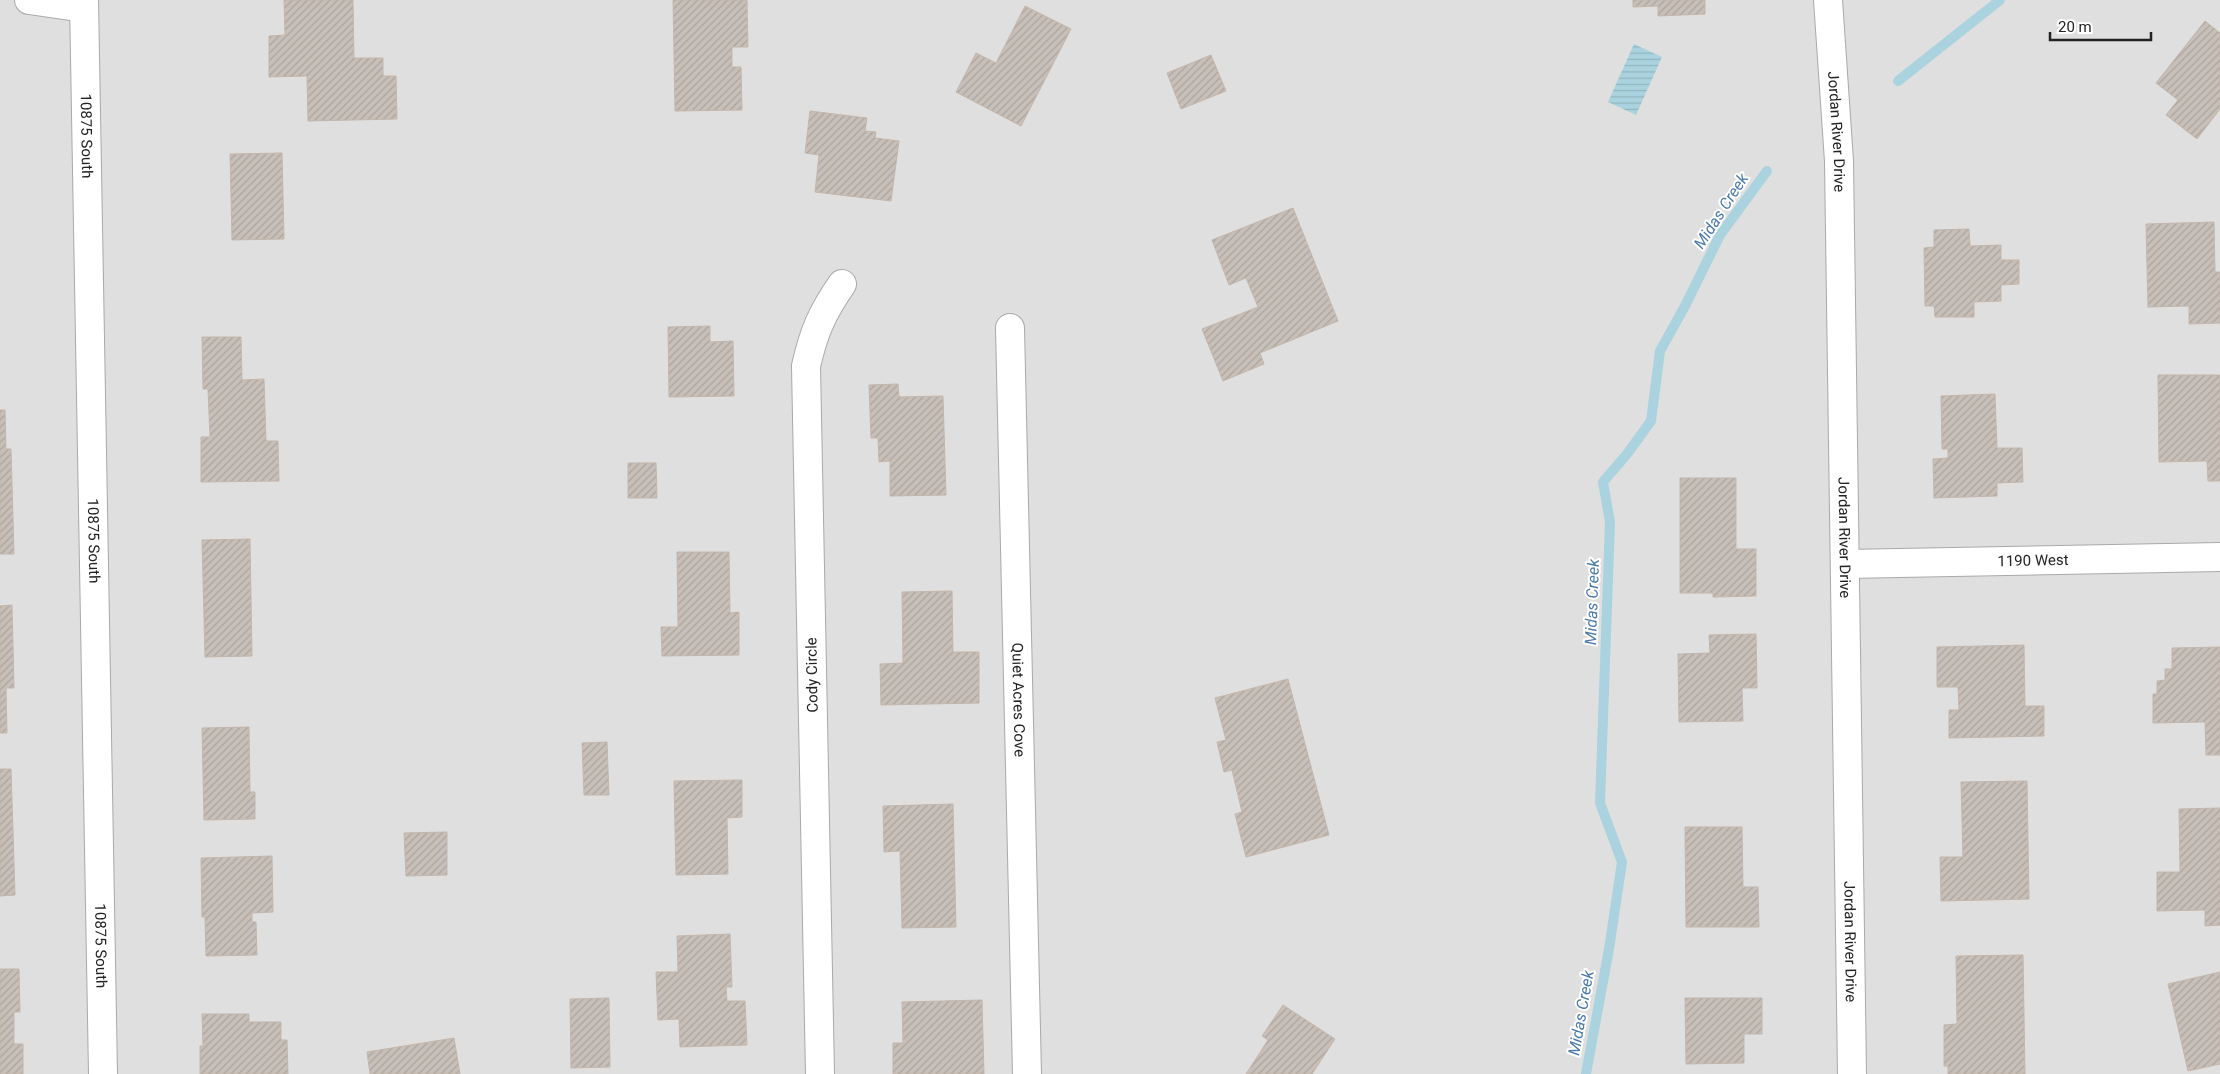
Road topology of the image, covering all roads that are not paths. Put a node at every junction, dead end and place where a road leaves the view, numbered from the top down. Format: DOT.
graph roads {
  1 [pos="28,0"];
  2 [pos="1828,0"];
  3 [pos="84,4"];
  4 [pos="842,284"];
  5 [pos="1010,328"];
  6 [pos="2220,558"];
  7 [pos="1845,564"];
  8 [pos="103,1074"];
  9 [pos="820,1074"];
  10 [pos="1027,1074"];
  11 [pos="1852,1074"];
  1 -- 3 [label="street"];
  2 -- 7 [label="street, Jordan River Drive"];
  3 -- 8 [label="street, 10875 South"];
  4 -- 9 [label="street, Cody Circle"];
  5 -- 10 [label="street, Quiet Acres Cove"];
  6 -- 7 [label="street, 1190 West"];
  7 -- 11 [label="street, Jordan River Drive"];
}
